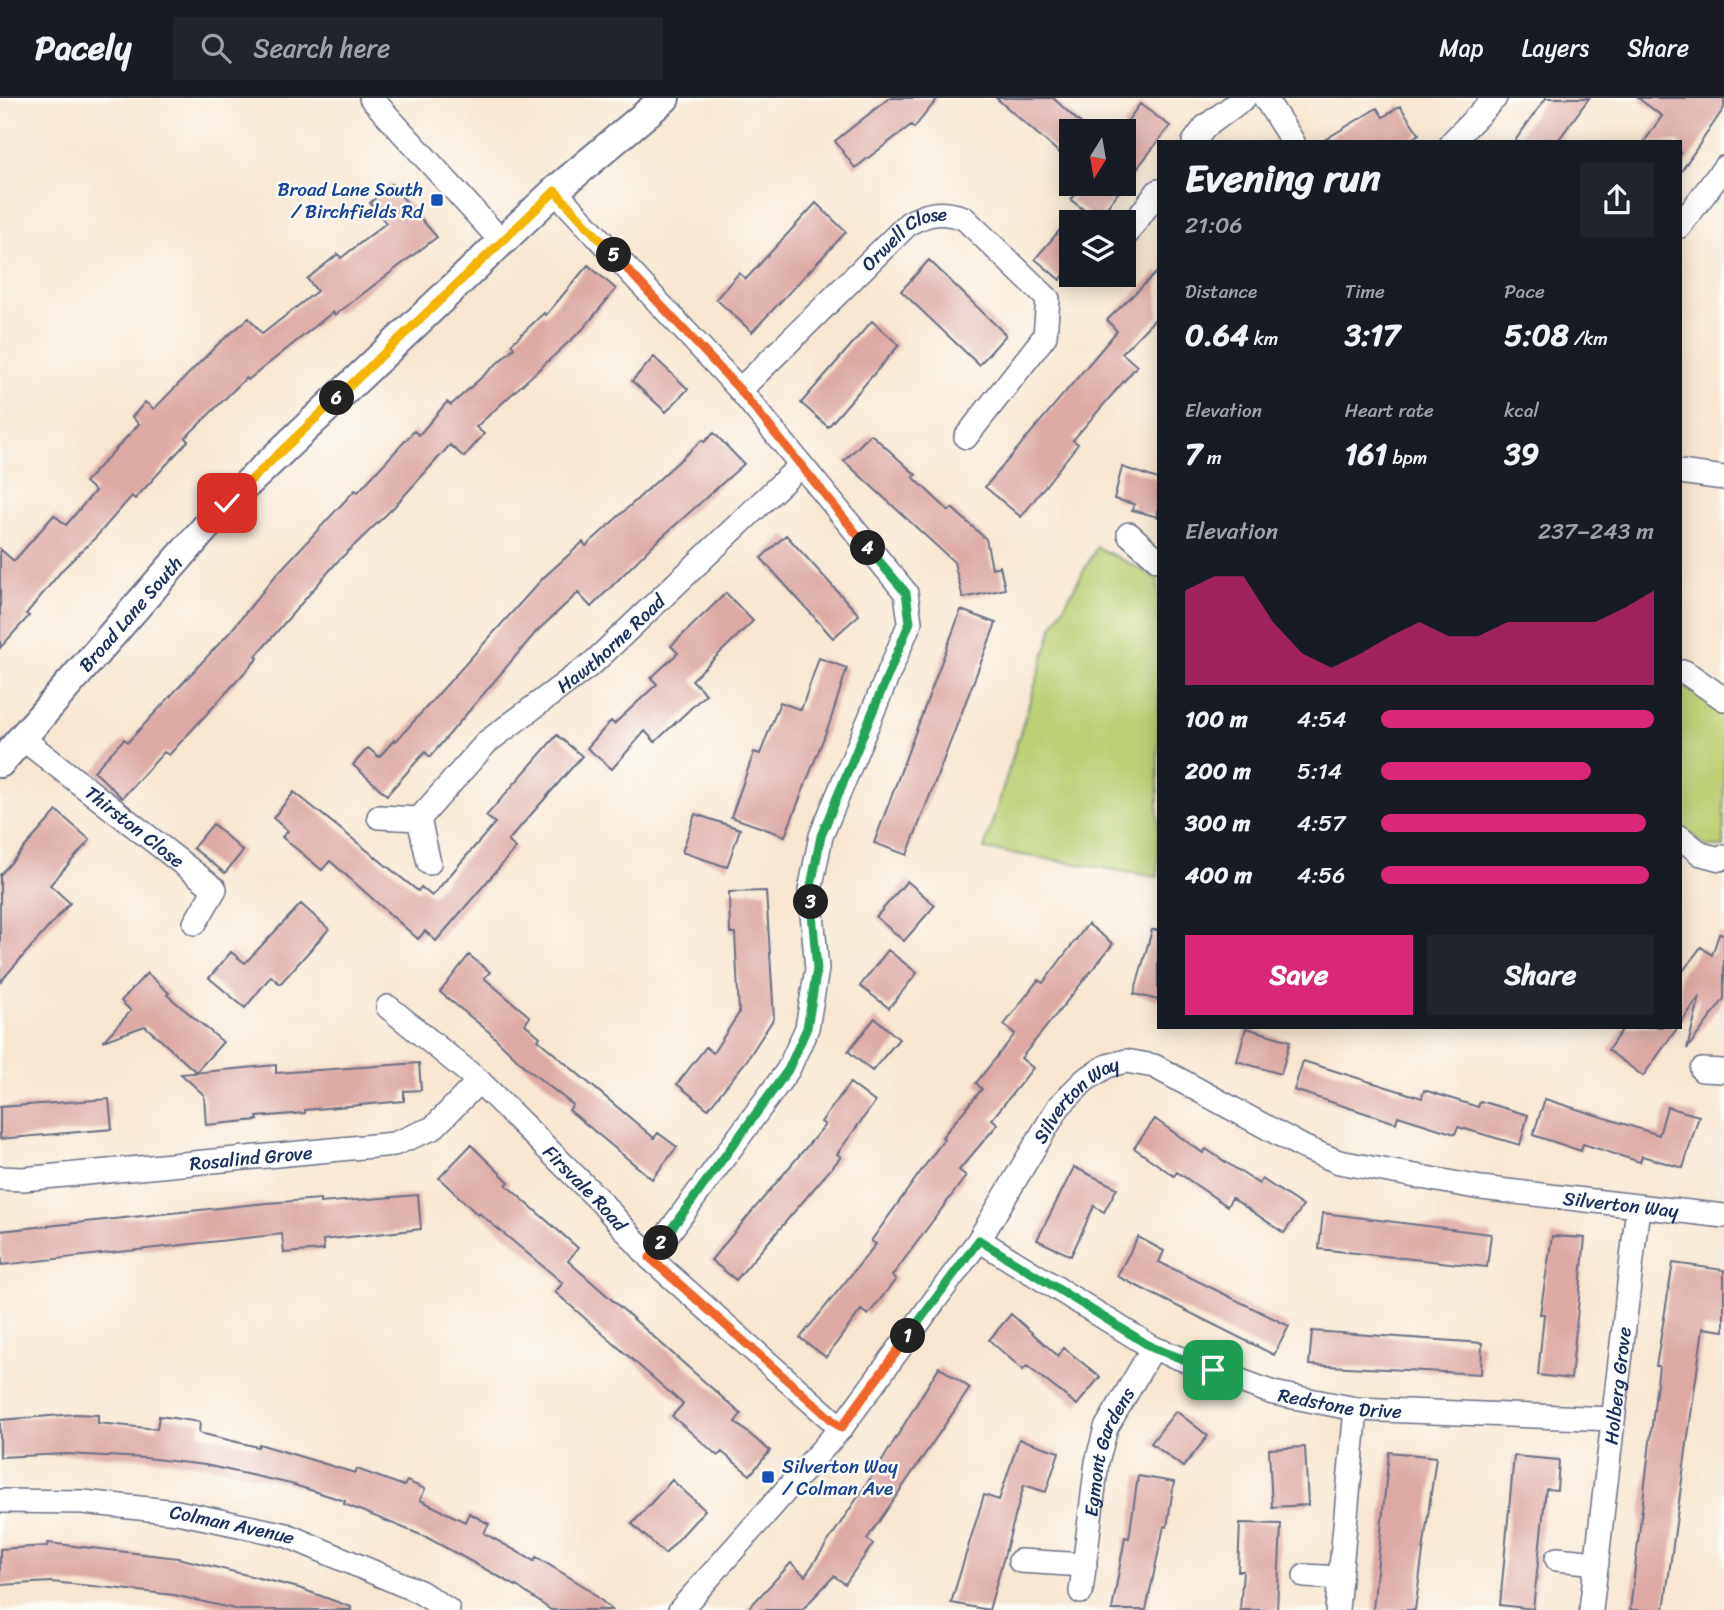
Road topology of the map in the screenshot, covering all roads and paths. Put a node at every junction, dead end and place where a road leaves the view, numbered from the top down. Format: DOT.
graph roads {
  1 [pos="371,98"];
  2 [pos="665,98"];
  3 [pos="1244,98"];
  4 [pos="1265,98"];
  5 [pos="1495,98"];
  6 [pos="1195,140"];
  7 [pos="1292,140"];
  8 [pos="1454,140"];
  9 [pos="1724,168"];
  10 [pos="555,191"];
  11 [pos="1157,192"];
  12 [pos="1136,221"];
  13 [pos="1682,223"];
  14 [pos="503,243"];
  15 [pos="740,390"];
  16 [pos="966,437"];
  17 [pos="801,465"];
  18 [pos="1682,471"];
  19 [pos="1724,478"];
  20 [pos="1129,534"];
  21 [pos="1157,559"];
  22 [pos="1682,672"];
  23 [pos="1724,699"];
  24 [pos="23,739"];
  25 [pos="0,763"];
  26 [pos="379,817"];
  27 [pos="419,819"];
  28 [pos="1682,839"];
  29 [pos="1724,857"];
  30 [pos="429,863"];
  31 [pos="195,923"];
  32 [pos="388,1007"];
  33 [pos="479,1081"];
  34 [pos="0,1178"];
  35 [pos="1638,1207"];
  36 [pos="1724,1216"];
  37 [pos="979,1240"];
  38 [pos="650,1258"];
  39 [pos="1153,1348"];
  40 [pos="1356,1409"];
  41 [pos="1613,1419"];
  42 [pos="841,1428"];
  43 [pos="0,1501"];
  44 [pos="1557,1559"];
  45 [pos="1020,1561"];
  46 [pos="1597,1563"];
  47 [pos="1084,1564"];
  48 [pos="1306,1576"];
  49 [pos="1340,1578"];
  50 [pos="1081,1592"];
  51 [pos="448,1610"];
  52 [pos="680,1610"];
  53 [pos="1337,1610"];
  54 [pos="1591,1610"];
  1 -- 14 [label="street"];
  2 -- 10 [label="street, Broad Lane South"];
  3 -- 6 [label="street"];
  4 -- 7 [label="street"];
  5 -- 8 [label="street"];
  9 -- 13 [label="street"];
  10 -- 14 [label="street, Broad Lane South"];
  10 -- 15 [label="street"];
  11 -- 12 [label="street"];
  14 -- 24 [label="street, Broad Lane South"];
  15 -- 16 [label="street, Orwell Close"];
  15 -- 17 [label="street"];
  17 -- 27 [label="street, Hawthorne Road"];
  17 -- 38 [label="street"];
  18 -- 19 [label="street"];
  20 -- 21 [label="street"];
  22 -- 23 [label="street"];
  24 -- 25 [label="street, Broad Lane South"];
  24 -- 31 [label="street, Thirston Close"];
  26 -- 27 [label="street"];
  27 -- 30 [label="street"];
  28 -- 29 [label="street"];
  32 -- 33 [label="street, Firsvale Road"];
  33 -- 34 [label="street, Rosalind Grove"];
  33 -- 38 [label="street, Firsvale Road"];
  35 -- 36 [label="street, Silverton Way"];
  35 -- 37 [label="street, Silverton Way"];
  35 -- 41 [label="street, Holberg Grove"];
  37 -- 39 [label="street, Redstone Drive"];
  37 -- 42 [label="street, Silverton Way"];
  38 -- 42 [label="street, Firsvale Road"];
  39 -- 40 [label="street, Redstone Drive"];
  39 -- 47 [label="street, Egmont Gardens"];
  40 -- 41 [label="street, Redstone Drive"];
  40 -- 49 [label="street"];
  41 -- 46 [label="street, Holberg Grove"];
  42 -- 52 [label="street, Silverton Way"];
  43 -- 51 [label="street, Colman Avenue"];
  44 -- 46 [label="street"];
  45 -- 47 [label="street"];
  46 -- 54 [label="street, Holberg Grove"];
  47 -- 50 [label="street, Egmont Gardens"];
  48 -- 49 [label="street"];
  49 -- 53 [label="street"];
}
